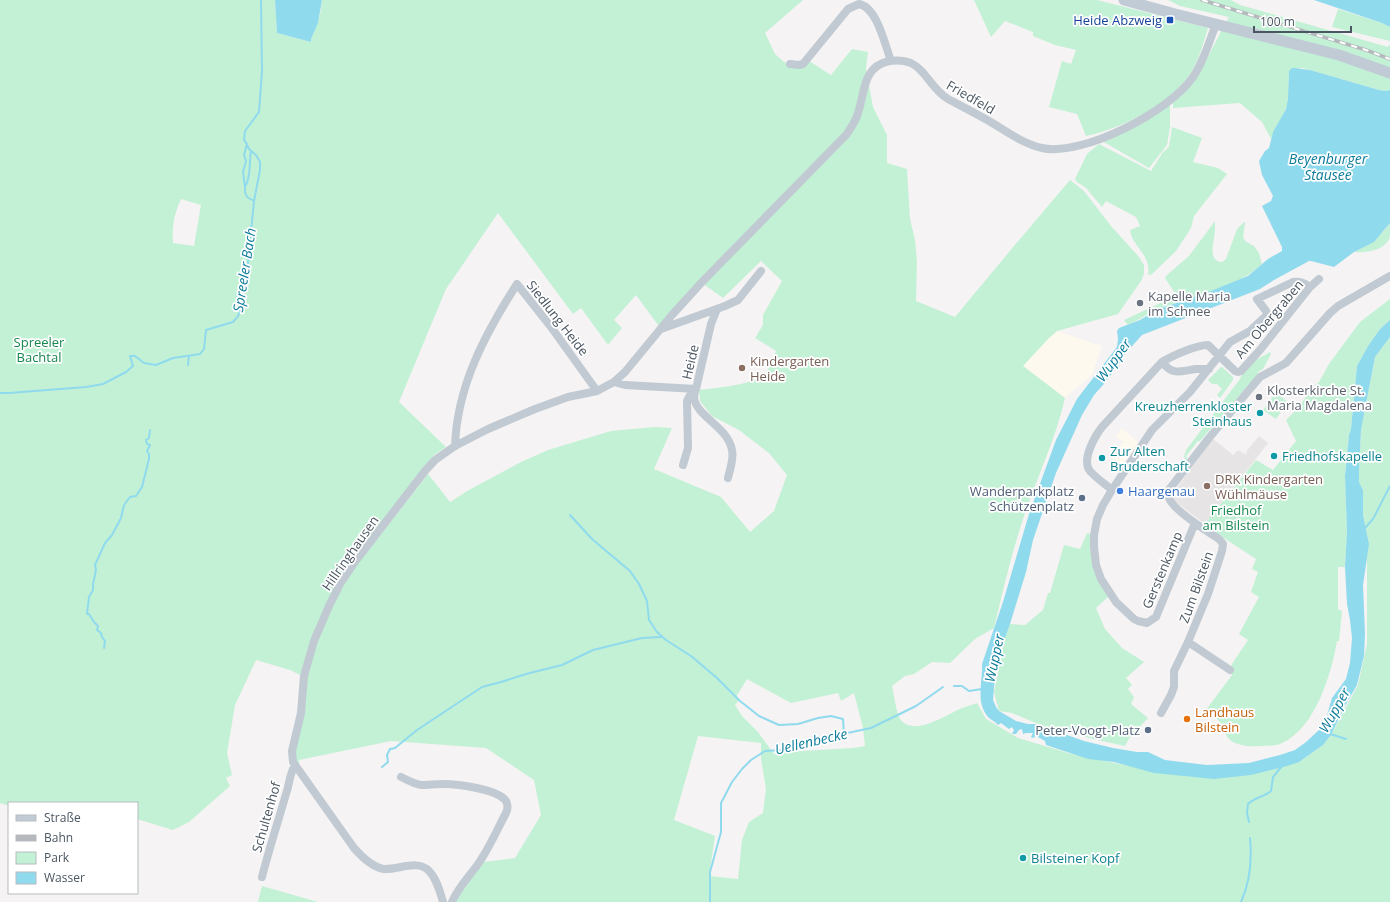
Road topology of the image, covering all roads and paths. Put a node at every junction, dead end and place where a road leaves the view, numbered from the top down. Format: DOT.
graph roads {
  1 [pos="1124,0"];
  2 [pos="1216,24"];
  3 [pos="891,61"];
  4 [pos="790,64"];
  5 [pos="1390,73"];
  6 [pos="761,271"];
  7 [pos="1390,276"];
  8 [pos="1319,279"];
  9 [pos="1310,288"];
  10 [pos="717,309"];
  11 [pos="661,329"];
  12 [pos="1219,355"];
  13 [pos="1162,362"];
  14 [pos="1209,369"];
  15 [pos="614,382"];
  16 [pos="696,389"];
  17 [pos="597,391"];
  18 [pos="455,446"];
  19 [pos="683,465"];
  20 [pos="728,478"];
  21 [pos="1112,490"];
  22 [pos="1195,522"];
  23 [pos="1188,642"];
  24 [pos="1230,670"];
  25 [pos="1161,713"];
  26 [pos="295,765"];
  27 [pos="401,777"];
  28 [pos="262,877"];
  29 [pos="443,902"];
  30 [pos="452,902"];
  1 -- 2 [label="main road"];
  2 -- 3 [label="street, Friedfeld"];
  2 -- 5 [label="main road"];
  3 -- 4 [label="street"];
  3 -- 11 [label="street"];
  6 -- 10 [label="street"];
  7 -- 22 [label="street, Zum Bilstein"];
  8 -- 9 [label="street, Am Obergraben"];
  9 -- 12 [label="street, Am Obergraben"];
  9 -- 12 [label="street"];
  10 -- 11 [label="street"];
  10 -- 16 [label="street, Heide"];
  11 -- 15 [label="street"];
  12 -- 13 [label="street"];
  12 -- 14 [label="street"];
  13 -- 14 [label="street"];
  13 -- 21 [label="street"];
  14 -- 21 [label="street"];
  15 -- 16 [label="street, Heide"];
  15 -- 17 [label="street"];
  16 -- 19 [label="street"];
  16 -- 20 [label="street"];
  17 -- 18 [label="street"];
  17 -- 18 [label="street, Siedlung Heide"];
  18 -- 26 [label="street, Hillringhausen"];
  21 -- 22 [label="street, Gerstenkamp"];
  22 -- 23 [label="street, Zum Bilstein"];
  23 -- 24 [label="street, Zum Bilstein"];
  23 -- 25 [label="street, Zum Bilstein"];
  26 -- 28 [label="street, Schultenhof"];
  26 -- 29 [label="street"];
  27 -- 30 [label="street"];
}
